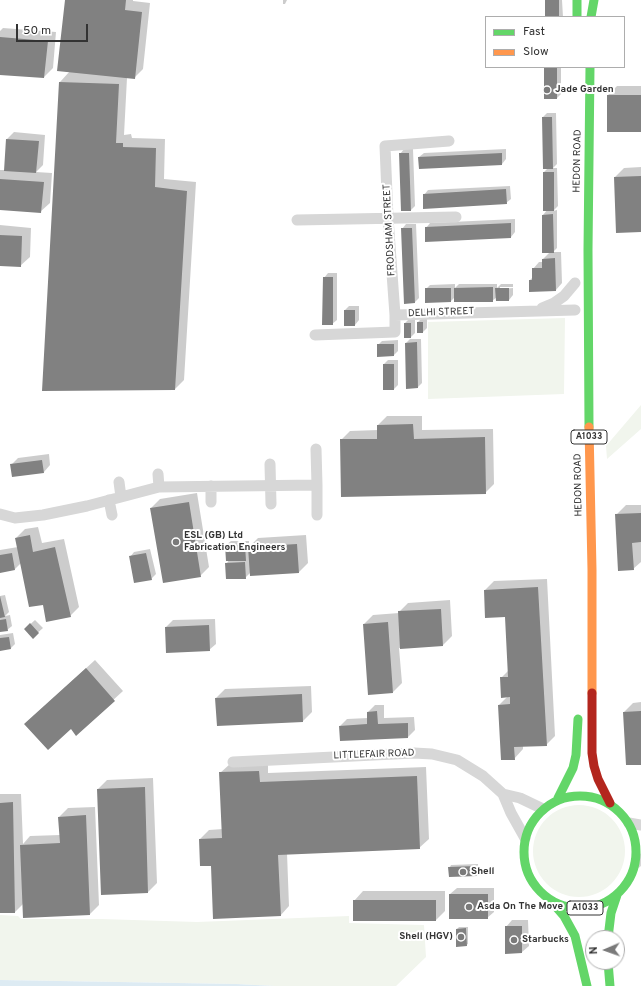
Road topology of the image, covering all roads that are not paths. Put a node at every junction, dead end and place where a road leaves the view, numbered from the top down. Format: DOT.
graph roads {
  1 [pos="577,0"];
  2 [pos="594,0"];
  3 [pos="577,16"];
  4 [pos="592,16"];
  5 [pos="590,68"];
  6 [pos="449,142"];
  7 [pos="388,218"];
  8 [pos="456,218"];
  9 [pos="297,220"];
  10 [pos="575,279"];
  11 [pos="575,306"];
  12 [pos="536,310"];
  13 [pos="395,315"];
  14 [pos="315,335"];
  15 [pos="316,449"];
  16 [pos="270,464"];
  17 [pos="158,474"];
  18 [pos="119,482"];
  19 [pos="317,485"];
  20 [pos="211,486"];
  21 [pos="271,486"];
  22 [pos="159,487"];
  23 [pos="120,497"];
  24 [pos="109,500"];
  25 [pos="211,502"];
  26 [pos="271,504"];
  27 [pos="0,514"];
  28 [pos="112,515"];
  29 [pos="317,515"];
  30 [pos="578,712"];
  31 [pos="233,762"];
  32 [pos="503,794"];
  33 [pos="558,798"];
  34 [pos="610,803"];
  35 [pos="543,809"];
  36 [pos="629,823"];
  37 [pos="641,824"];
  38 [pos="525,838"];
  39 [pos="638,861"];
  40 [pos="617,895"];
  41 [pos="551,901"];
  42 [pos="609,930"];
  43 [pos="608,970"];
  44 [pos="586,982"];
  45 [pos="609,984"];
  1 -- 3 [label="highway"];
  2 -- 4 [label="highway"];
  5 -- 34 [label="highway, HEDON ROAD / A1033"];
  6 -- 7 [label="street, FRODSHAM STREET"];
  7 -- 8 [label="street"];
  7 -- 9 [label="street"];
  7 -- 13 [label="street, FRODSHAM STREET"];
  10 -- 11 [label="highway"];
  10 -- 12 [label="street, DELHI STREET"];
  11 -- 12 [label="street, DELHI STREET"];
  12 -- 13 [label="street, DELHI STREET"];
  13 -- 14 [label="street, DELHI STREET"];
  15 -- 19 [label="street"];
  16 -- 21 [label="street"];
  17 -- 22 [label="street"];
  18 -- 23 [label="street"];
  19 -- 21 [label="street"];
  19 -- 29 [label="street"];
  20 -- 21 [label="street"];
  20 -- 22 [label="street"];
  20 -- 25 [label="street"];
  21 -- 26 [label="street"];
  22 -- 23 [label="street"];
  23 -- 24 [label="street"];
  24 -- 27 [label="street"];
  24 -- 28 [label="street"];
  30 -- 33 [label="highway, A1033"];
  31 -- 32 [label="street, LITTLEFAIR ROAD"];
  32 -- 35 [label="street, LITTLEFAIR ROAD"];
  32 -- 38 [label="street, LITTLEFAIR ROAD"];
  33 -- 34 [label="highway, A1033"];
  33 -- 35 [label="highway, A1033"];
  34 -- 36 [label="highway, A1033"];
  35 -- 38 [label="highway, A1033"];
  36 -- 37 [label="street"];
  36 -- 39 [label="highway, A1033"];
  38 -- 41 [label="highway, A1033"];
  39 -- 40 [label="highway, A1033"];
  40 -- 41 [label="highway, A1033"];
  40 -- 42 [label="highway, A1033"];
  41 -- 44 [label="highway, A1033"];
  43 -- 45 [label="highway"];
}
